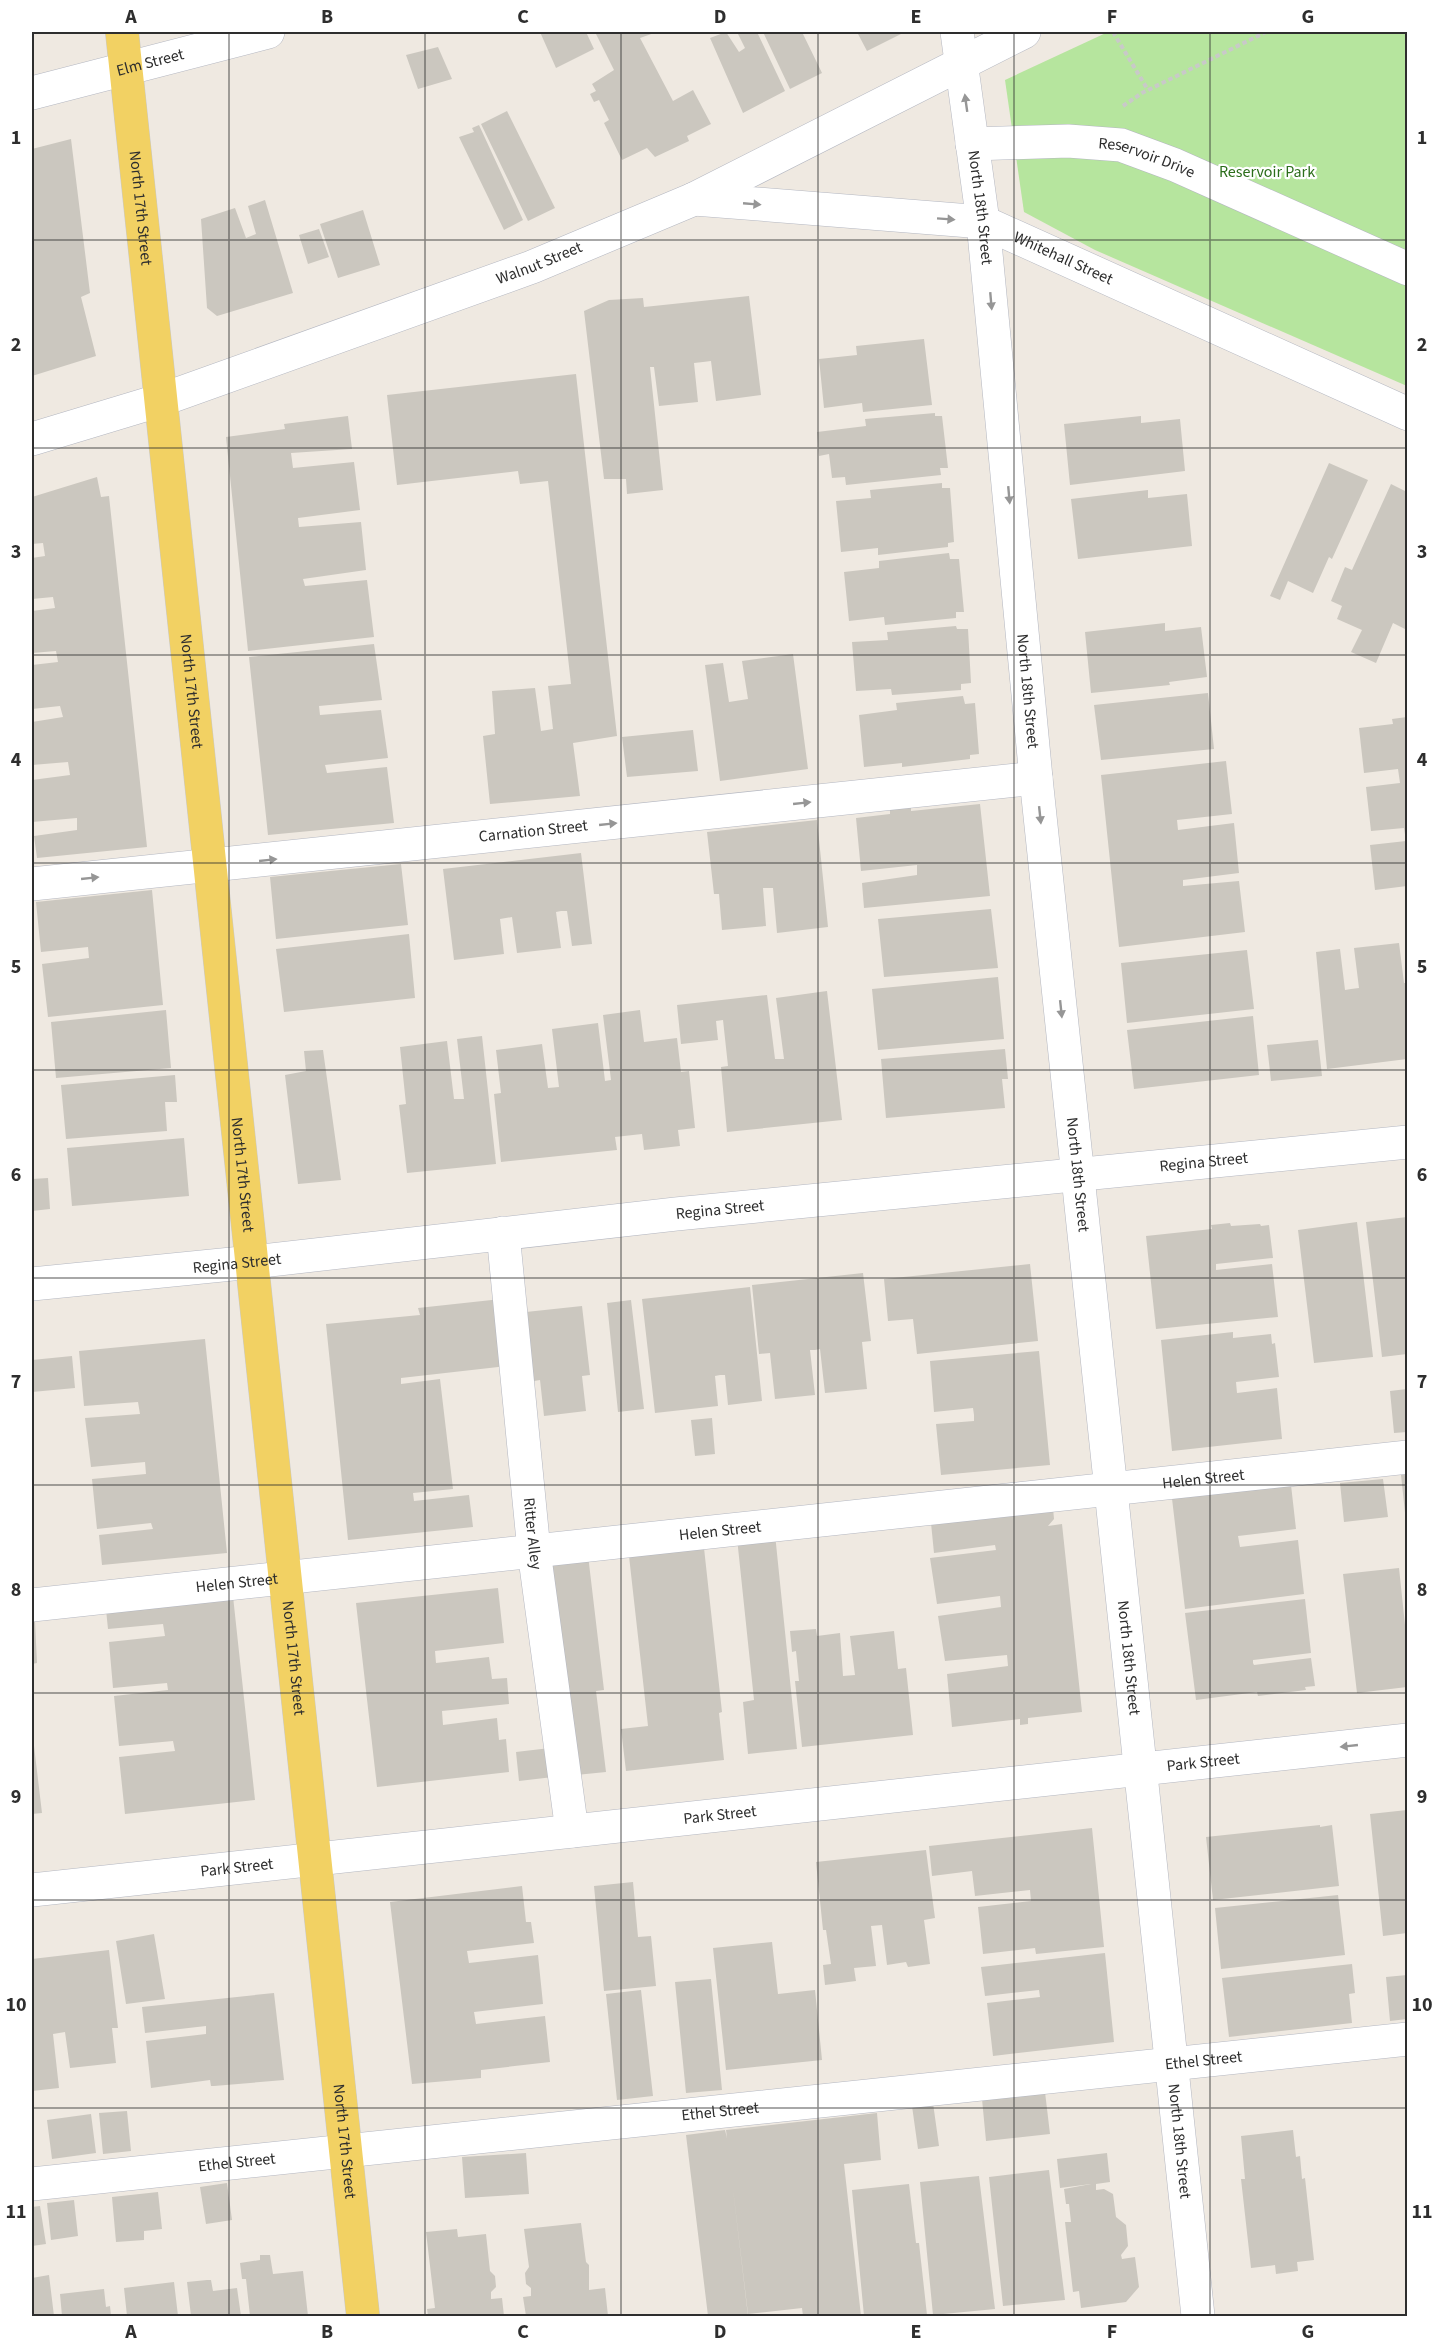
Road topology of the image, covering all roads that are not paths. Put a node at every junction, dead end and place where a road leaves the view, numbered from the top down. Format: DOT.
graph roads {
  1 [pos="122,32"];
  2 [pos="268,32"];
  3 [pos="1024,32"];
  4 [pos="959,47"];
  5 [pos="126,70"];
  6 [pos="32,93"];
  7 [pos="972,144"];
  8 [pos="694,199"];
  9 [pos="983,222"];
  10 [pos="1407,269"];
  11 [pos="161,400"];
  12 [pos="1407,414"];
  13 [pos="32,439"];
  14 [pos="1036,778"];
  15 [pos="210,867"];
  16 [pos="32,884"];
  17 [pos="1407,1142"];
  18 [pos="1078,1175"];
  19 [pos="503,1233"];
  20 [pos="252,1262"];
  21 [pos="32,1284"];
  22 [pos="1407,1457"];
  23 [pos="1111,1489"];
  24 [pos="534,1551"];
  25 [pos="286,1578"];
  26 [pos="32,1605"];
  27 [pos="1407,1740"];
  28 [pos="1140,1769"];
  29 [pos="572,1831"];
  30 [pos="315,1859"];
  31 [pos="32,1890"];
  32 [pos="1407,2039"];
  33 [pos="1172,2064"];
  34 [pos="346,2151"];
  35 [pos="32,2184"];
  36 [pos="363,2316"];
  37 [pos="1198,2316"];
  1 -- 5 [label="main road, North 17th Street"];
  2 -- 5 [label="street, Elm Street"];
  3 -- 4 [label="street, Walnut Street"];
  7 -- 4 [label="street, North 18th Street, one-way"];
  4 -- 8 [label="street, Walnut Street"];
  5 -- 6 [label="street, Elm Street"];
  5 -- 11 [label="main road, North 17th Street"];
  7 -- 9 [label="street, North 18th Street"];
  7 -- 10 [label="street, Reservoir Drive"];
  8 -- 9 [label="street, Whitehall Street, one-way"];
  8 -- 11 [label="street, Walnut Street"];
  9 -- 12 [label="street, Whitehall Street"];
  9 -- 14 [label="street, North 18th Street, one-way"];
  11 -- 13 [label="street, Walnut Street"];
  11 -- 15 [label="main road, North 17th Street"];
  15 -- 14 [label="street, Carnation Street, one-way"];
  14 -- 18 [label="street, North 18th Street, one-way"];
  16 -- 15 [label="street, Carnation Street, one-way"];
  15 -- 20 [label="main road, North 17th Street"];
  17 -- 18 [label="street, Regina Street"];
  18 -- 19 [label="street, Regina Street"];
  18 -- 23 [label="street, North 18th Street"];
  19 -- 20 [label="street, Regina Street"];
  19 -- 24 [label="street, Ritter Alley"];
  20 -- 21 [label="street, Regina Street"];
  20 -- 25 [label="main road, North 17th Street"];
  22 -- 23 [label="street, Helen Street"];
  23 -- 24 [label="street, Helen Street"];
  23 -- 28 [label="street, North 18th Street"];
  24 -- 25 [label="street, Helen Street"];
  24 -- 29 [label="street, Ritter Alley"];
  25 -- 26 [label="street, Helen Street"];
  25 -- 30 [label="main road, North 17th Street"];
  27 -- 28 [label="street, Park Street, one-way"];
  28 -- 29 [label="street, Park Street"];
  28 -- 33 [label="street, North 18th Street"];
  29 -- 30 [label="street, Park Street"];
  30 -- 31 [label="street, Park Street"];
  30 -- 34 [label="main road, North 17th Street"];
  32 -- 33 [label="street, Ethel Street"];
  33 -- 34 [label="street, Ethel Street"];
  33 -- 37 [label="street, North 18th Street"];
  34 -- 35 [label="street, Ethel Street"];
  34 -- 36 [label="main road, North 17th Street"];
}
